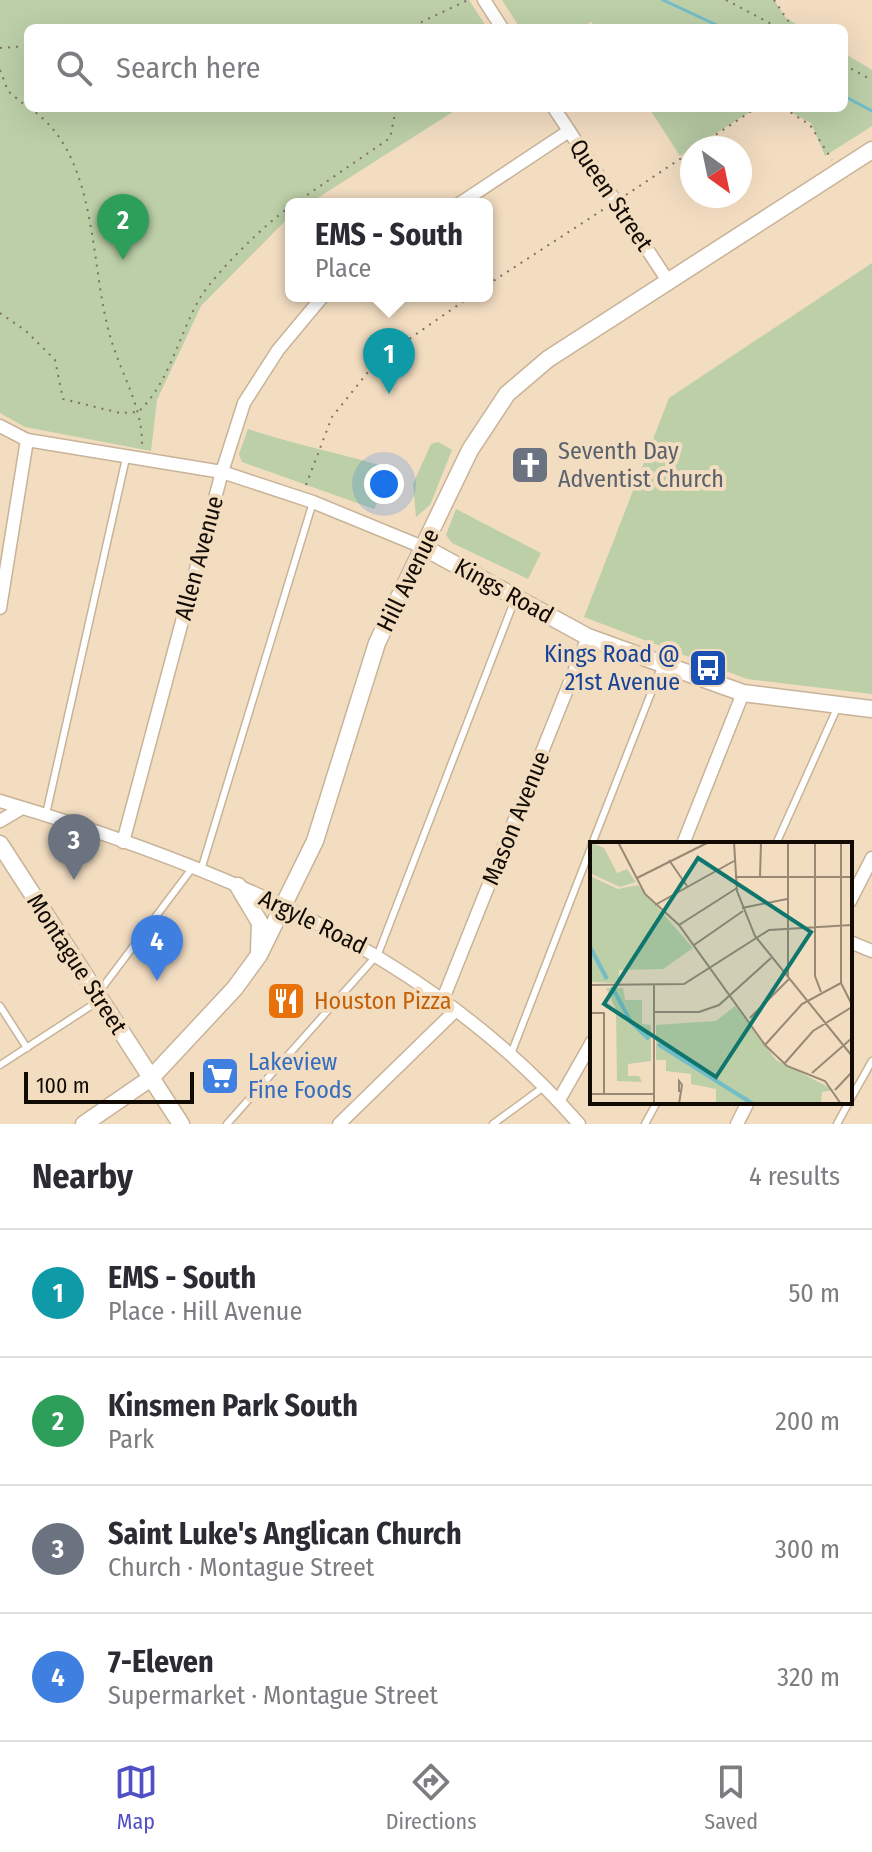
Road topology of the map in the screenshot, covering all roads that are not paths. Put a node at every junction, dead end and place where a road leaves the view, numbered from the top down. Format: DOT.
graph roads {
  1 [pos="484,0"];
  2 [pos="499,24"];
  3 [pos="557,112"];
  4 [pos="569,131"];
  5 [pos="872,150"];
  6 [pos="468,198"];
  7 [pos="668,281"];
  8 [pos="318,302"];
  9 [pos="0,426"];
  10 [pos="27,440"];
  11 [pos="126,458"];
  12 [pos="222,472"];
  13 [pos="307,500"];
  14 [pos="425,548"];
  15 [pos="516,596"];
  16 [pos="0,608"];
  17 [pos="588,637"];
  18 [pos="663,662"];
  19 [pos="743,693"];
  20 [pos="838,706"];
  21 [pos="872,709"];
  22 [pos="0,801"];
  23 [pos="22,808"];
  24 [pos="46,817"];
  25 [pos="0,821"];
  26 [pos="123,842"];
  27 [pos="593,842"];
  28 [pos="684,842"];
  29 [pos="777,842"];
  30 [pos="0,844"];
  31 [pos="590,850"];
  32 [pos="872,858"];
  33 [pos="197,869"];
  34 [pos="238,886"];
  35 [pos="852,897"];
  36 [pos="286,904"];
  37 [pos="852,943"];
  38 [pos="872,951"];
  39 [pos="378,954"];
  40 [pos="259,955"];
  41 [pos="99,998"];
  42 [pos="443,999"];
  43 [pos="0,1006"];
  44 [pos="456,1010"];
  45 [pos="590,1046"];
  46 [pos="27,1048"];
  47 [pos="511,1054"];
  48 [pos="872,1061"];
  49 [pos="0,1065"];
  50 [pos="151,1078"];
  51 [pos="546,1086"];
  52 [pos="852,1097"];
  53 [pos="559,1100"];
  54 [pos="656,1104"];
  55 [pos="747,1104"];
  56 [pos="848,1104"];
  57 [pos="84,1124"];
  58 [pos="181,1124"];
  59 [pos="227,1124"];
  60 [pos="339,1124"];
  61 [pos="493,1124"];
  62 [pos="579,1124"];
  63 [pos="645,1124"];
  64 [pos="737,1124"];
  65 [pos="837,1124"];
  1 -- 2 [label="street"];
  3 -- 4 [label="street, Queen Street"];
  4 -- 6 [label="street"];
  4 -- 7 [label="street, Queen Street"];
  5 -- 7 [label="street, Hill Avenue"];
  7 -- 14 [label="street, Hill Avenue"];
  8 -- 12 [label="street, Allen Avenue"];
  9 -- 10 [label="street, Kings Road"];
  10 -- 11 [label="street, Kings Road"];
  10 -- 16 [label="street"];
  11 -- 12 [label="street, Kings Road"];
  11 -- 24 [label="lane"];
  12 -- 13 [label="street, Kings Road"];
  12 -- 26 [label="street, Allen Avenue"];
  13 -- 14 [label="street, Kings Road"];
  13 -- 33 [label="lane"];
  14 -- 15 [label="street, Kings Road"];
  14 -- 36 [label="street, Hill Avenue"];
  15 -- 17 [label="street, Kings Road"];
  15 -- 39 [label="lane"];
  17 -- 18 [label="street, Kings Road"];
  17 -- 42 [label="street, Mason Avenue"];
  18 -- 19 [label="street, Kings Road"];
  18 -- 27 [label="lane"];
  19 -- 20 [label="street, Kings Road"];
  19 -- 28 [label="street"];
  20 -- 21 [label="street, Kings Road"];
  20 -- 29 [label="lane"];
  22 -- 23 [label="street, Argyle Road"];
  23 -- 24 [label="street, Argyle Road"];
  23 -- 25 [label="street"];
  24 -- 26 [label="street, Argyle Road"];
  26 -- 33 [label="street, Argyle Road"];
  30 -- 41 [label="street, Montague Street"];
  31 -- 47 [label="lane"];
  32 -- 35 [label="street"];
  33 -- 34 [label="street, Argyle Road"];
  33 -- 41 [label="lane"];
  34 -- 36 [label="street, Argyle Road"];
  34 -- 40 [label="street"];
  36 -- 39 [label="street, Argyle Road"];
  36 -- 40 [label="street, Hill Avenue"];
  37 -- 38 [label="street"];
  39 -- 42 [label="street, Argyle Road"];
  39 -- 59 [label="lane"];
  40 -- 50 [label="street, Hill Avenue"];
  41 -- 46 [label="lane"];
  41 -- 50 [label="street, Montague Street"];
  42 -- 44 [label="street, Argyle Road"];
  43 -- 46 [label="lane"];
  44 -- 47 [label="street, Argyle Road"];
  44 -- 60 [label="street"];
  45 -- 53 [label="street"];
  46 -- 49 [label="lane"];
  47 -- 51 [label="street, Argyle Road"];
  48 -- 52 [label="lane"];
  50 -- 57 [label="street, Hill Avenue"];
  50 -- 58 [label="street, Montague Street"];
  51 -- 53 [label="street, Argyle Road"];
  51 -- 61 [label="lane"];
  53 -- 62 [label="street, Argyle Road"];
  54 -- 63 [label="lane"];
  55 -- 64 [label="street"];
  56 -- 65 [label="lane"];
}
